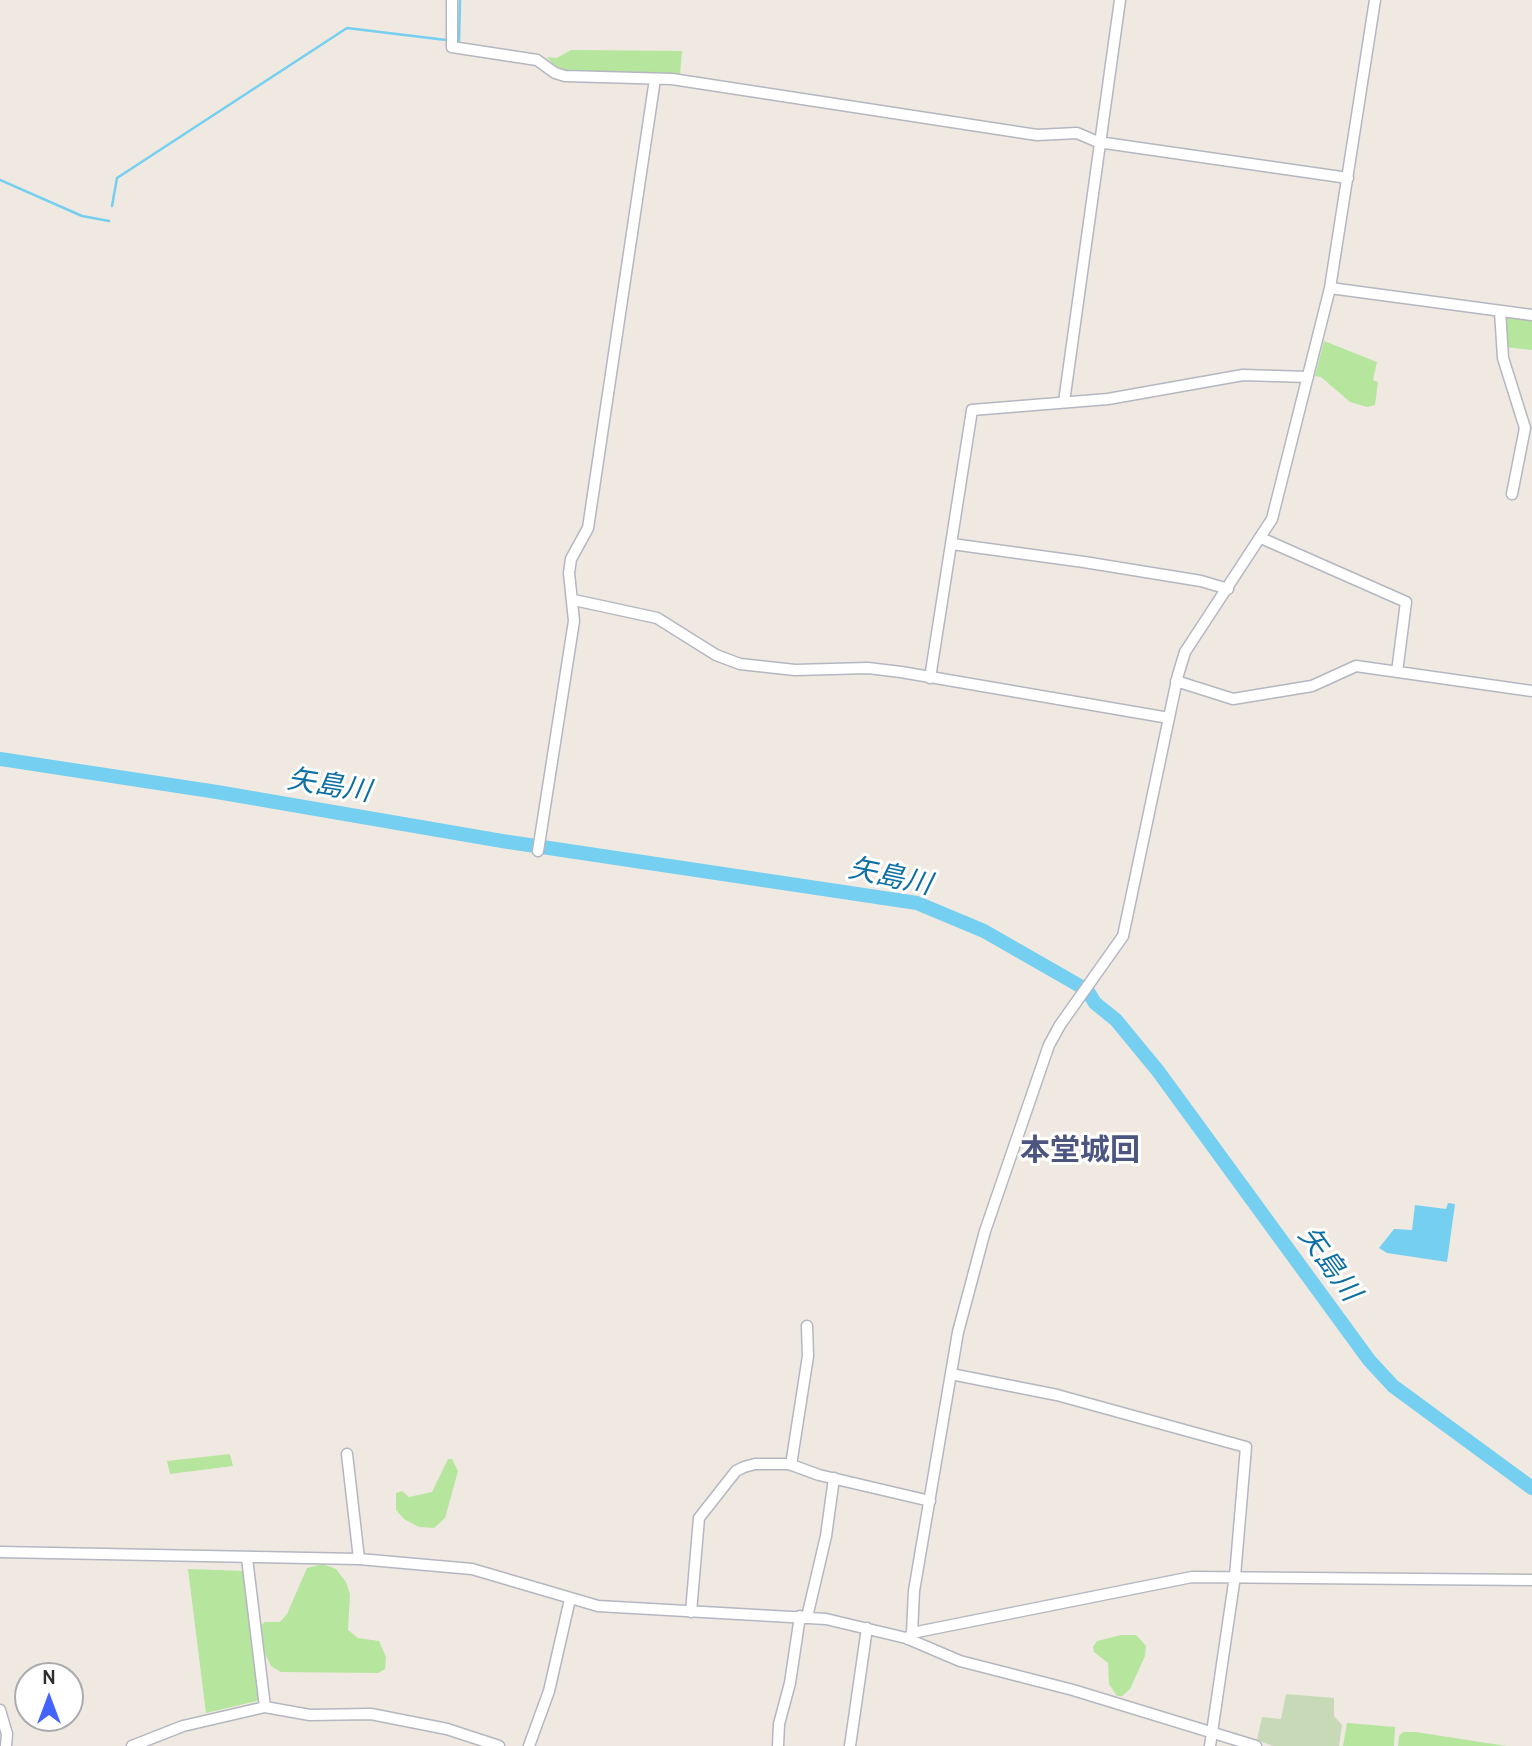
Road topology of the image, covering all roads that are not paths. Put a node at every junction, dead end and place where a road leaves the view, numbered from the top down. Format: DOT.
graph roads {
  1 [pos="452,0"];
  2 [pos="1120,0"];
  3 [pos="1375,0"];
  4 [pos="655,79"];
  5 [pos="1098,142"];
  6 [pos="1348,178"];
  7 [pos="1330,288"];
  8 [pos="1500,312"];
  9 [pos="1532,316"];
  10 [pos="1308,377"];
  11 [pos="1065,402"];
  12 [pos="1512,494"];
  13 [pos="1261,538"];
  14 [pos="952,544"];
  15 [pos="1228,589"];
  16 [pos="574,600"];
  17 [pos="1398,672"];
  18 [pos="930,678"];
  19 [pos="1176,681"];
  20 [pos="1532,691"];
  21 [pos="1169,718"];
  22 [pos="538,851"];
  23 [pos="807,1326"];
  24 [pos="951,1374"];
  25 [pos="347,1454"];
  26 [pos="791,1465"];
  27 [pos="834,1478"];
  28 [pos="930,1502"];
  29 [pos="0,1552"];
  30 [pos="247,1558"];
  31 [pos="359,1559"];
  32 [pos="1235,1576"];
  33 [pos="1532,1580"];
  34 [pos="570,1599"];
  35 [pos="691,1612"];
  36 [pos="804,1616"];
  37 [pos="867,1628"];
  38 [pos="910,1636"];
  39 [pos="265,1707"];
  40 [pos="0,1710"];
  41 [pos="1212,1733"];
  42 [pos="6,1746"];
  43 [pos="132,1746"];
  44 [pos="499,1746"];
  45 [pos="529,1746"];
  46 [pos="778,1746"];
  47 [pos="850,1746"];
  48 [pos="1210,1746"];
  49 [pos="1256,1746"];
  1 -- 4 [label="street"];
  2 -- 5 [label="street"];
  3 -- 6 [label="street"];
  4 -- 5 [label="street"];
  4 -- 16 [label="street"];
  5 -- 6 [label="street"];
  5 -- 11 [label="street"];
  6 -- 7 [label="street"];
  7 -- 8 [label="street"];
  7 -- 10 [label="street"];
  8 -- 9 [label="street"];
  8 -- 12 [label="street"];
  10 -- 11 [label="street"];
  10 -- 13 [label="street"];
  11 -- 14 [label="street"];
  13 -- 15 [label="street"];
  13 -- 17 [label="street"];
  14 -- 15 [label="street"];
  14 -- 18 [label="street"];
  15 -- 19 [label="street"];
  16 -- 18 [label="street"];
  16 -- 22 [label="street"];
  17 -- 19 [label="street"];
  17 -- 20 [label="street"];
  18 -- 21 [label="street"];
  19 -- 21 [label="street"];
  21 -- 24 [label="street"];
  23 -- 26 [label="street"];
  24 -- 28 [label="street"];
  24 -- 32 [label="street"];
  25 -- 31 [label="street"];
  26 -- 27 [label="street"];
  26 -- 35 [label="street"];
  27 -- 28 [label="street"];
  27 -- 36 [label="street"];
  28 -- 38 [label="street"];
  29 -- 30 [label="street"];
  30 -- 31 [label="street"];
  30 -- 39 [label="street"];
  31 -- 34 [label="street"];
  32 -- 33 [label="street"];
  32 -- 38 [label="street"];
  32 -- 41 [label="street"];
  34 -- 35 [label="street"];
  34 -- 45 [label="street"];
  35 -- 36 [label="street"];
  36 -- 37 [label="street"];
  36 -- 46 [label="street"];
  37 -- 38 [label="street"];
  37 -- 47 [label="street"];
  38 -- 41 [label="street"];
  39 -- 43 [label="street"];
  39 -- 44 [label="street"];
  40 -- 42 [label="street"];
  41 -- 48 [label="street"];
  41 -- 49 [label="street"];
}
